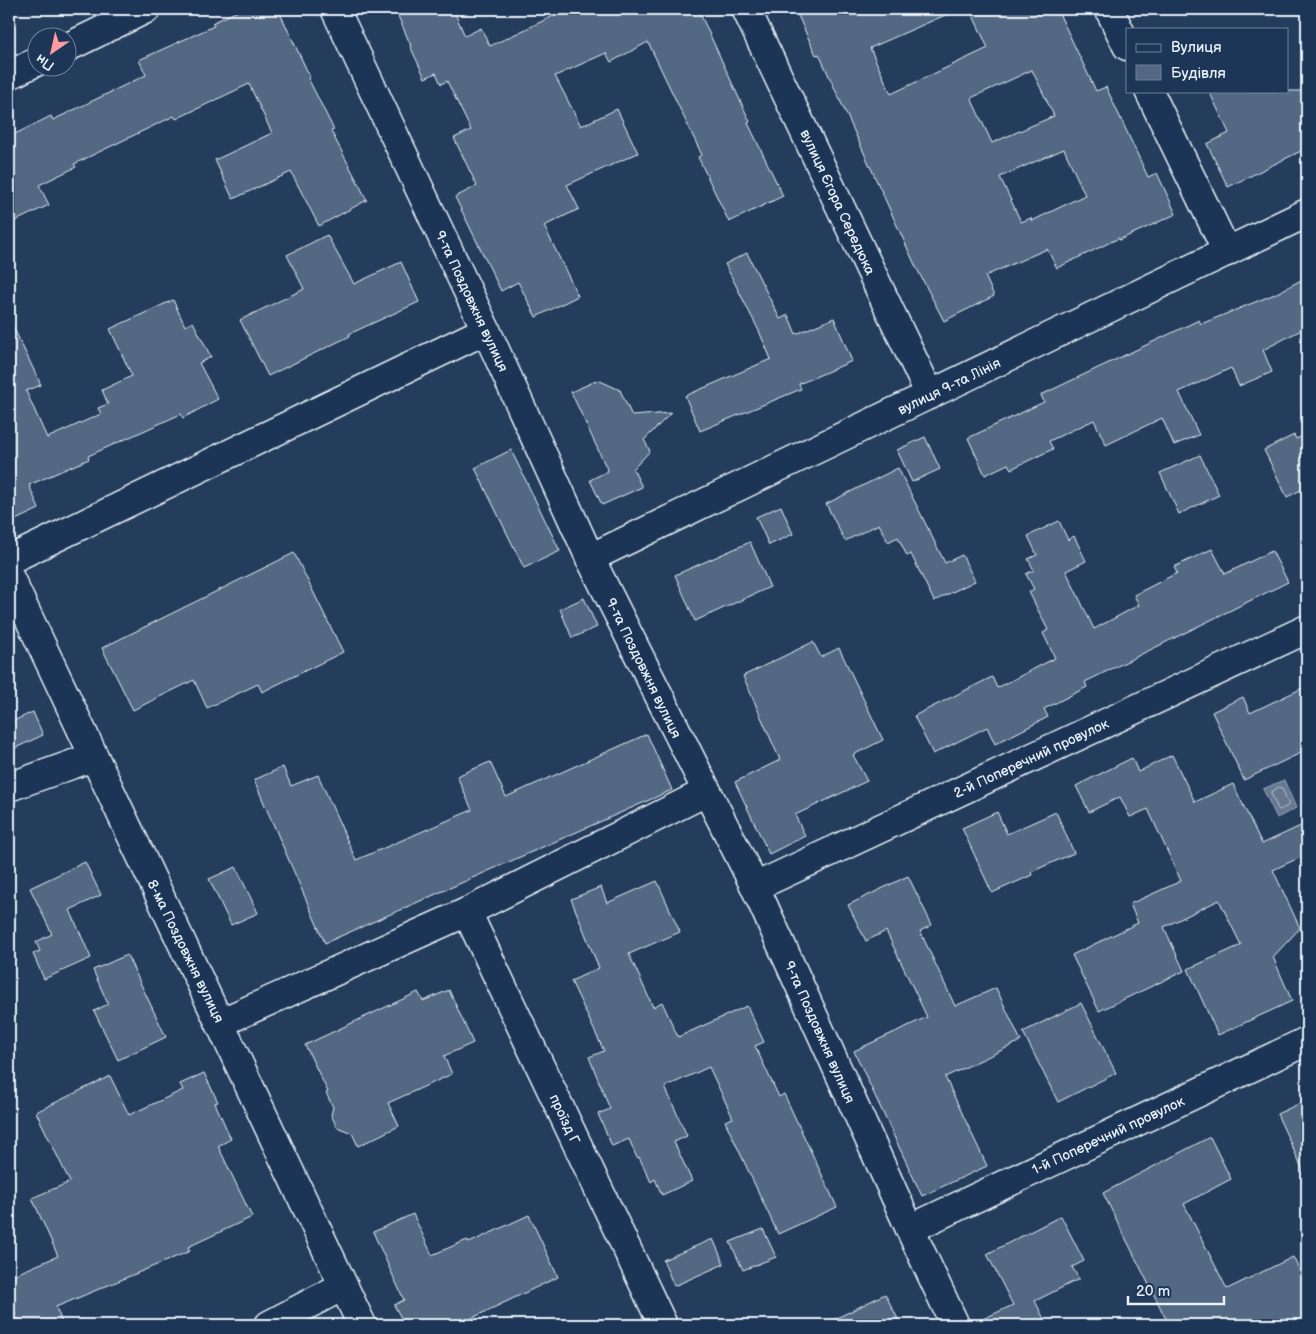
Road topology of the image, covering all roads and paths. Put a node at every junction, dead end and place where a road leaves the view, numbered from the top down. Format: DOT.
graph roads {
  1 [pos="146,9"];
  2 [pos="336,9"];
  3 [pos="746,9"];
  4 [pos="1109,9"];
  5 [pos="78,42"];
  6 [pos="1126,44"];
  7 [pos="28,66"];
  8 [pos="9,75"];
  9 [pos="1149,92"];
  10 [pos="1307,213"];
  11 [pos="1226,252"];
  12 [pos="486,330"];
  13 [pos="930,395"];
  14 [pos="590,558"];
  15 [pos="9,560"];
  16 [pos="9,576"];
  17 [pos="1307,629"];
  18 [pos="93,757"];
  19 [pos="9,787"];
  20 [pos="706,792"];
  21 [pos="755,887"];
  22 [pos="467,912"];
  23 [pos="220,1023"];
  24 [pos="1307,1041"];
  25 [pos="910,1229"];
  26 [pos="343,1286"];
  27 [pos="269,1325"];
  28 [pos="362,1325"];
  29 [pos="663,1325"];
  30 [pos="955,1325"];
  1 -- 5 [label="street"];
  2 -- 12 [label="street, 9-та Поздовжня вулиця"];
  3 -- 13 [label="street, вулиця Єгора Середюка"];
  4 -- 6 [label="street"];
  7 -- 8 [label="street"];
  9 -- 11 [label="street"];
  10 -- 11 [label="street, вулиця 9-та Лінія"];
  11 -- 13 [label="street, вулиця 9-та Лінія"];
  12 -- 14 [label="street, 9-та Поздовжня вулиця"];
  12 -- 15 [label="street"];
  13 -- 14 [label="street, вулиця 9-та Лінія"];
  14 -- 20 [label="street, 9-та Поздовжня вулиця"];
  16 -- 18 [label="street, 8-ма Поздовжня вулиця"];
  17 -- 21 [label="street, 2-й Поперечний провулок"];
  18 -- 19 [label="street"];
  18 -- 23 [label="street, 8-ма Поздовжня вулиця"];
  20 -- 21 [label="street, 9-та Поздовжня вулиця"];
  20 -- 22 [label="street"];
  21 -- 25 [label="street, 9-та Поздовжня вулиця"];
  22 -- 23 [label="street"];
  22 -- 29 [label="street, проїзд Г"];
  23 -- 26 [label="street, 8-ма Поздовжня вулиця"];
  24 -- 25 [label="street, 1-й Поперечний провулок"];
  25 -- 30 [label="street, 9-та Поздовжня вулиця"];
  26 -- 27 [label="street"];
  26 -- 28 [label="street, 8-ма Поздовжня вулиця"];
}
